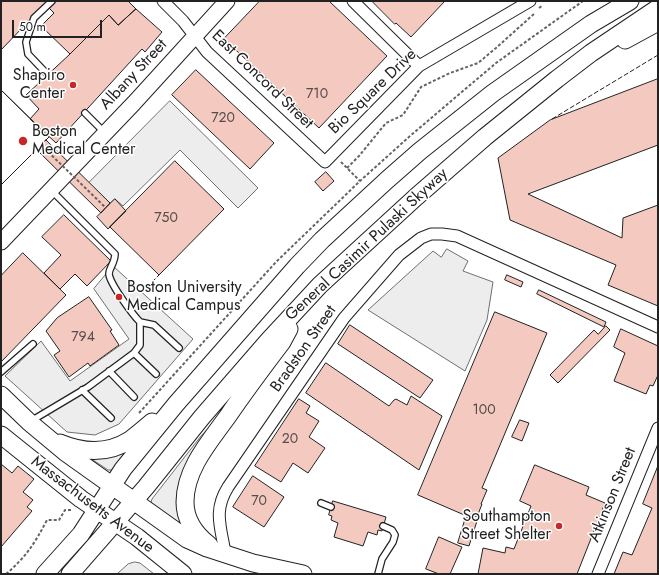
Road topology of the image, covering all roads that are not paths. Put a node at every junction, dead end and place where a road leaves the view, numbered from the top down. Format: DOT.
graph roads {
  1 [pos="52,1"];
  2 [pos="164,1"];
  3 [pos="227,1"];
  4 [pos="353,1"];
  5 [pos="530,1"];
  6 [pos="607,1"];
  7 [pos="630,1"];
  8 [pos="658,8"];
  9 [pos="658,22"];
  10 [pos="195,35"];
  11 [pos="591,53"];
  12 [pos="419,66"];
  13 [pos="524,71"];
  14 [pos="48,75"];
  15 [pos="85,112"];
  16 [pos="105,133"];
  17 [pos="325,162"];
  18 [pos="50,190"];
  19 [pos="1,242"];
  20 [pos="311,295"];
  21 [pos="140,322"];
  22 [pos="658,328"];
  23 [pos="33,344"];
  24 [pos="179,348"];
  25 [pos="134,353"];
  26 [pos="1,372"];
  27 [pos="109,372"];
  28 [pos="156,374"];
  29 [pos="82,390"];
  30 [pos="1,395"];
  31 [pos="134,397"];
  32 [pos="176,404"];
  33 [pos="111,418"];
  34 [pos="35,427"];
  35 [pos="658,428"];
  36 [pos="1,435"];
  37 [pos="112,486"];
  38 [pos="134,501"];
  39 [pos="321,503"];
  40 [pos="331,507"];
  41 [pos="96,510"];
  42 [pos="115,522"];
  43 [pos="383,526"];
  44 [pos="226,553"];
  45 [pos="248,569"];
  46 [pos="45,574"];
  47 [pos="70,574"];
  48 [pos="183,574"];
  49 [pos="303,574"];
  50 [pos="378,574"];
  51 [pos="598,574"];
  1 -- 14 [label="lane"];
  2 -- 10 [label="street, East Concord Street"];
  3 -- 10 [label="main road, Albany Street"];
  4 -- 12 [label="street"];
  5 -- 12 [label="street, Bio Square Drive"];
  6 -- 13 [label="main road"];
  7 -- 13 [label="main road, General Casimir Pulaski Skyway"];
  8 -- 11 [label="main road, General Casimir Pulaski Skyway"];
  9 -- 11 [label="main road"];
  10 -- 16 [label="main road, Albany Street"];
  10 -- 17 [label="street, East Concord Street"];
  11 -- 20 [label="main road, General Casimir Pulaski Skyway"];
  12 -- 17 [label="street, Bio Square Drive"];
  13 -- 32 [label="main road, General Casimir Pulaski Skyway"];
  15 -- 16 [label="lane"];
  16 -- 18 [label="main road, Albany Street"];
  18 -- 19 [label="main road, Albany Street"];
  18 -- 21 [label="lane"];
  20 -- 38 [label="main road, General Casimir Pulaski Skyway"];
  20 -- 44 [label="main road"];
  21 -- 24 [label="lane"];
  21 -- 25 [label="lane"];
  22 -- 44 [label="street, Bradston Street"];
  23 -- 26 [label="lane"];
  25 -- 27 [label="lane"];
  25 -- 28 [label="lane"];
  27 -- 29 [label="lane"];
  27 -- 31 [label="lane"];
  29 -- 33 [label="lane"];
  29 -- 34 [label="lane"];
  30 -- 34 [label="main road, Massachusetts Avenue"];
  32 -- 34 [label="main road"];
  32 -- 37 [label="main road, General Casimir Pulaski Skyway"];
  34 -- 37 [label="main road, Massachusetts Avenue"];
  35 -- 51 [label="street, Atkinson Street"];
  36 -- 41 [label="main road, Massachusetts Avenue"];
  37 -- 38 [label="main road, Massachusetts Avenue"];
  37 -- 41 [label="main road, General Casimir Pulaski Skyway"];
  38 -- 42 [label="main road, General Casimir Pulaski Skyway"];
  38 -- 44 [label="main road, Massachusetts Avenue"];
  39 -- 40 [label="lane"];
  41 -- 42 [label="main road, Massachusetts Avenue"];
  41 -- 46 [label="main road, General Casimir Pulaski Skyway"];
  42 -- 47 [label="main road, General Casimir Pulaski Skyway"];
  42 -- 48 [label="main road, Massachusetts Avenue"];
  43 -- 50 [label="lane"];
  44 -- 45 [label="main road"];
  45 -- 49 [label="main road"];
}
